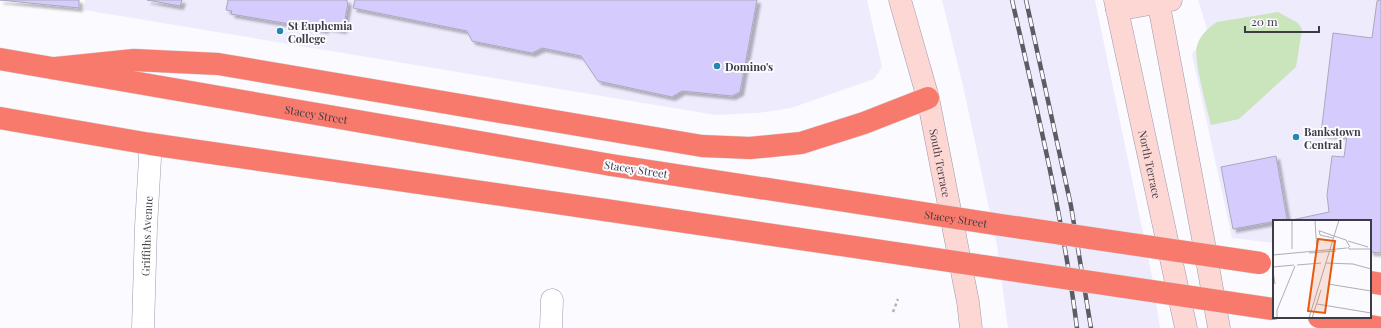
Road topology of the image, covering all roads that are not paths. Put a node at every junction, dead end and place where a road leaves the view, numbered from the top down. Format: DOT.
graph roads {
  1 [pos="900,0"];
  2 [pos="1162,1"];
  3 [pos="1116,5"];
  4 [pos="0,59"];
  5 [pos="56,68"];
  6 [pos="928,98"];
  7 [pos="0,118"];
  8 [pos="150,144"];
  9 [pos="1267,264"];
  10 [pos="1371,282"];
  11 [pos="1381,284"];
  12 [pos="552,300"];
  13 [pos="1273,309"];
  14 [pos="1323,318"];
  15 [pos="1353,325"];
  16 [pos="143,328"];
  17 [pos="551,328"];
  18 [pos="971,328"];
  19 [pos="1186,328"];
  20 [pos="1219,328"];
  21 [pos="1381,328"];
  1 -- 6 [label="street, South Terrace"];
  2 -- 3 [label="street"];
  2 -- 20 [label="street"];
  3 -- 19 [label="street, North Terrace"];
  4 -- 5 [label="highway, Stacey Street"];
  5 -- 6 [label="highway"];
  5 -- 9 [label="highway, Stacey Street, bridge"];
  6 -- 18 [label="street, South Terrace"];
  7 -- 8 [label="highway"];
  8 -- 13 [label="highway, bridge"];
  8 -- 16 [label="street, Griffiths Avenue"];
  10 -- 11 [label="highway"];
  12 -- 17 [label="street"];
  14 -- 15 [label="highway"];
  15 -- 21 [label="highway"];
}
